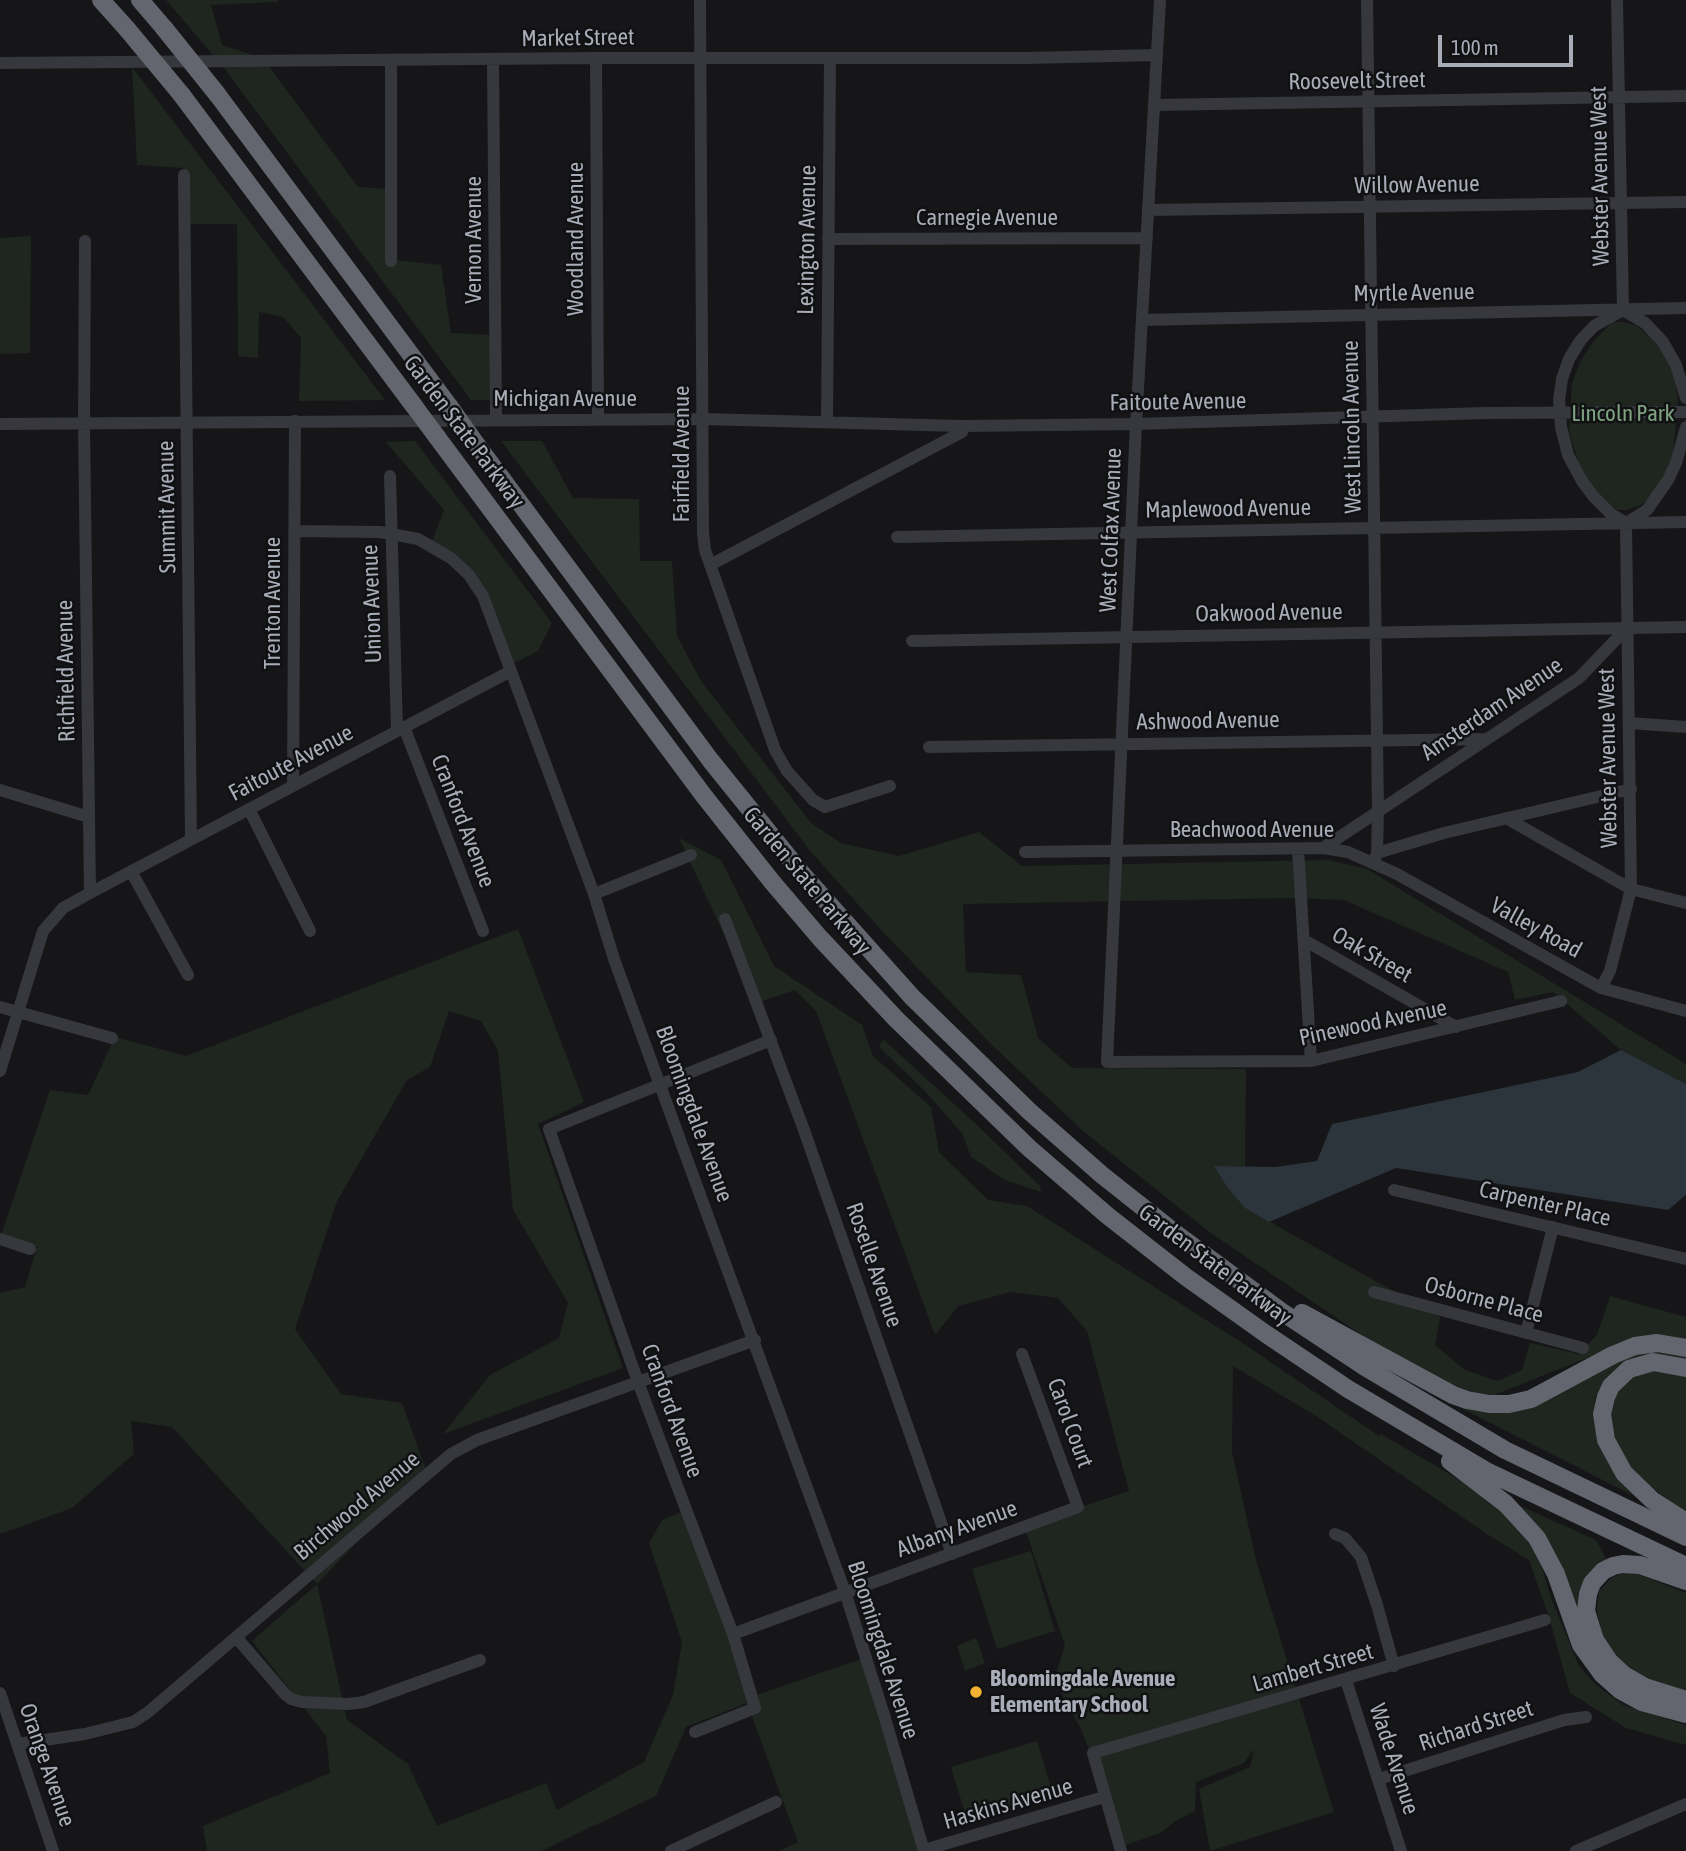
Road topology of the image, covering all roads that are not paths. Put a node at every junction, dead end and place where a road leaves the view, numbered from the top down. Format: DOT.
graph roads {
  1 [pos="102,0"];
  2 [pos="140,0"];
  3 [pos="700,0"];
  4 [pos="1160,0"];
  5 [pos="1367,0"];
  6 [pos="1617,0"];
  7 [pos="1157,55"];
  8 [pos="596,58"];
  9 [pos="699,58"];
  10 [pos="830,59"];
  11 [pos="391,60"];
  12 [pos="493,60"];
  13 [pos="0,63"];
  14 [pos="1686,96"];
  15 [pos="1619,97"];
  16 [pos="1369,101"];
  17 [pos="1154,105"];
  18 [pos="184,175"];
  19 [pos="1686,202"];
  20 [pos="1621,203"];
  21 [pos="1370,207"];
  22 [pos="1148,210"];
  23 [pos="1147,238"];
  24 [pos="828,239"];
  25 [pos="85,241"];
  26 [pos="391,261"];
  27 [pos="1686,308"];
  28 [pos="1623,310"];
  29 [pos="1372,315"];
  30 [pos="1142,320"];
  31 [pos="1686,398"];
  32 [pos="1686,412"];
  33 [pos="1559,413"];
  34 [pos="1374,417"];
  35 [pos="598,419"];
  36 [pos="703,419"];
  37 [pos="496,420"];
  38 [pos="295,421"];
  39 [pos="827,422"];
  40 [pos="187,423"];
  41 [pos="0,424"];
  42 [pos="84,424"];
  43 [pos="1136,424"];
  44 [pos="962,426"];
  45 [pos="1686,427"];
  46 [pos="390,475"];
  47 [pos="1686,522"];
  48 [pos="1626,523"];
  49 [pos="1375,527"];
  50 [pos="295,531"];
  51 [pos="1132,531"];
  52 [pos="391,533"];
  53 [pos="897,537"];
  54 [pos="710,565"];
  55 [pos="1627,628"];
  56 [pos="1686,628"];
  57 [pos="1376,632"];
  58 [pos="1127,637"];
  59 [pos="912,642"];
  60 [pos="511,671"];
  61 [pos="1629,723"];
  62 [pos="1686,727"];
  63 [pos="400,729"];
  64 [pos="1377,739"];
  65 [pos="1487,739"];
  66 [pos="1122,744"];
  67 [pos="929,747"];
  68 [pos="293,786"];
  69 [pos="890,786"];
  70 [pos="1631,789"];
  71 [pos="0,790"];
  72 [pos="250,809"];
  73 [pos="1378,810"];
  74 [pos="89,817"];
  75 [pos="1506,818"];
  76 [pos="191,839"];
  77 [pos="1323,848"];
  78 [pos="1298,849"];
  79 [pos="1026,852"];
  80 [pos="1117,852"];
  81 [pos="691,855"];
  82 [pos="1375,857"];
  83 [pos="131,871"];
  84 [pos="1631,889"];
  85 [pos="90,893"];
  86 [pos="594,894"];
  87 [pos="1686,903"];
  88 [pos="725,919"];
  89 [pos="483,931"];
  90 [pos="310,932"];
  91 [pos="1304,940"];
  92 [pos="188,975"];
  93 [pos="1601,988"];
  94 [pos="1562,1001"];
  95 [pos="0,1007"];
  96 [pos="1686,1011"];
  97 [pos="17,1012"];
  98 [pos="1456,1027"];
  99 [pos="112,1038"];
  100 [pos="771,1040"];
  101 [pos="1311,1061"];
  102 [pos="1107,1062"];
  103 [pos="0,1071"];
  104 [pos="661,1084"];
  105 [pos="1394,1190"];
  106 [pos="1553,1227"];
  107 [pos="0,1239"];
  108 [pos="30,1249"];
  109 [pos="1686,1259"];
  110 [pos="1229,1274"];
  111 [pos="1374,1292"];
  112 [pos="1527,1333"];
  113 [pos="755,1340"];
  114 [pos="1583,1348"];
  115 [pos="1686,1348"];
  116 [pos="1022,1354"];
  117 [pos="1686,1368"];
  118 [pos="638,1382"];
  119 [pos="1376,1407"];
  120 [pos="1078,1507"];
  121 [pos="1686,1522"];
  122 [pos="1335,1535"];
  123 [pos="1686,1537"];
  124 [pos="952,1553"];
  125 [pos="1686,1566"];
  126 [pos="1686,1581"];
  127 [pos="845,1592"];
  128 [pos="1545,1620"];
  129 [pos="733,1634"];
  130 [pos="236,1636"];
  131 [pos="480,1660"];
  132 [pos="1394,1666"];
  133 [pos="1346,1680"];
  134 [pos="0,1693"];
  135 [pos="1686,1700"];
  136 [pos="1686,1714"];
  137 [pos="1586,1717"];
  138 [pos="695,1732"];
  139 [pos="17,1744"];
  140 [pos="1379,1779"];
  141 [pos="1104,1797"];
  142 [pos="776,1802"];
  143 [pos="1686,1804"];
  144 [pos="53,1851"];
  145 [pos="671,1851"];
  146 [pos="924,1851"];
  147 [pos="1121,1851"];
  148 [pos="1401,1851"];
  149 [pos="1576,1851"];
  1 -- 119 [label="highway, Garden State Parkway, bridge"];
  2 -- 110 [label="highway, Garden State Parkway, bridge"];
  3 -- 9 [label="street, Fairfield Avenue"];
  4 -- 7 [label="street, West Colfax Avenue"];
  5 -- 16 [label="street, West Lincoln Avenue"];
  6 -- 15 [label="street, Webster Avenue West"];
  7 -- 10 [label="street, Market Street"];
  7 -- 17 [label="street, West Colfax Avenue"];
  8 -- 9 [label="street, Market Street"];
  8 -- 12 [label="street, Market Street"];
  8 -- 35 [label="street, Woodland Avenue"];
  9 -- 10 [label="street, Market Street"];
  9 -- 36 [label="street, Fairfield Avenue"];
  10 -- 24 [label="street, Lexington Avenue"];
  11 -- 12 [label="street, Market Street"];
  11 -- 13 [label="street, Market Street"];
  11 -- 26 [label="street"];
  12 -- 37 [label="street, Vernon Avenue"];
  14 -- 15 [label="street, Roosevelt Street"];
  15 -- 16 [label="street, Roosevelt Street"];
  15 -- 20 [label="street, Webster Avenue West"];
  16 -- 17 [label="street, Roosevelt Street"];
  16 -- 21 [label="street, West Lincoln Avenue"];
  17 -- 22 [label="street, West Colfax Avenue"];
  18 -- 40 [label="street, Summit Avenue"];
  19 -- 20 [label="street, Willow Avenue"];
  20 -- 21 [label="street, Willow Avenue"];
  20 -- 28 [label="street, Webster Avenue West"];
  21 -- 22 [label="street, Willow Avenue"];
  21 -- 29 [label="street, West Lincoln Avenue"];
  22 -- 23 [label="street, West Colfax Avenue"];
  23 -- 24 [label="street, Carnegie Avenue"];
  23 -- 30 [label="street, West Colfax Avenue"];
  24 -- 39 [label="street, Lexington Avenue"];
  25 -- 42 [label="street, Richfield Avenue"];
  27 -- 28 [label="street, Myrtle Avenue"];
  28 -- 29 [label="street, Myrtle Avenue"];
  28 -- 31 [label="street"];
  28 -- 33 [label="street"];
  29 -- 30 [label="street, Myrtle Avenue"];
  29 -- 34 [label="street, West Lincoln Avenue"];
  30 -- 43 [label="street, West Colfax Avenue"];
  32 -- 33 [label="street, Faitoute Avenue"];
  33 -- 34 [label="street, Faitoute Avenue"];
  33 -- 48 [label="street"];
  34 -- 43 [label="street, Faitoute Avenue"];
  34 -- 49 [label="street, West Lincoln Avenue"];
  35 -- 36 [label="street, Michigan Avenue"];
  35 -- 37 [label="street, Michigan Avenue"];
  36 -- 39 [label="street, Michigan Avenue"];
  36 -- 54 [label="street, Fairfield Avenue"];
  37 -- 38 [label="street, Michigan Avenue"];
  38 -- 40 [label="street, Michigan Avenue"];
  38 -- 50 [label="street, Trenton Avenue"];
  39 -- 44 [label="street, Michigan Avenue"];
  40 -- 42 [label="street, Michigan Avenue"];
  40 -- 76 [label="street, Summit Avenue"];
  41 -- 42 [label="street, Michigan Avenue"];
  42 -- 74 [label="street, Richfield Avenue"];
  43 -- 44 [label="street, Faitoute Avenue"];
  43 -- 51 [label="street, West Colfax Avenue"];
  44 -- 54 [label="street"];
  45 -- 48 [label="street"];
  46 -- 52 [label="street, Union Avenue"];
  47 -- 48 [label="street, Maplewood Avenue"];
  48 -- 49 [label="street, Maplewood Avenue"];
  48 -- 55 [label="street, Webster Avenue West"];
  49 -- 51 [label="street, Maplewood Avenue"];
  49 -- 57 [label="street, West Lincoln Avenue"];
  50 -- 52 [label="street, Bloomingdale Avenue"];
  50 -- 68 [label="street, Trenton Avenue"];
  51 -- 53 [label="street, Maplewood Avenue"];
  51 -- 58 [label="street, West Colfax Avenue"];
  52 -- 60 [label="street, Bloomingdale Avenue"];
  52 -- 63 [label="street, Union Avenue"];
  54 -- 69 [label="street, Fairfield Avenue"];
  55 -- 56 [label="street"];
  55 -- 57 [label="street, Oakwood Avenue"];
  55 -- 61 [label="street, Webster Avenue West"];
  55 -- 65 [label="street, Amsterdam Avenue"];
  57 -- 58 [label="street, Oakwood Avenue"];
  57 -- 64 [label="street, West Lincoln Avenue"];
  58 -- 59 [label="street, Oakwood Avenue"];
  58 -- 66 [label="street, West Colfax Avenue"];
  60 -- 63 [label="street, Faitoute Avenue"];
  60 -- 86 [label="street, Bloomingdale Avenue"];
  61 -- 62 [label="street"];
  61 -- 70 [label="street, Webster Avenue West"];
  63 -- 68 [label="street, Faitoute Avenue"];
  63 -- 89 [label="street, Cranford Avenue"];
  64 -- 65 [label="street, Ashwood Avenue"];
  64 -- 66 [label="street, Ashwood Avenue"];
  64 -- 73 [label="street, West Lincoln Avenue"];
  65 -- 73 [label="street, Amsterdam Avenue"];
  66 -- 67 [label="street, Ashwood Avenue"];
  66 -- 80 [label="street, West Colfax Avenue"];
  68 -- 72 [label="street, Faitoute Avenue"];
  70 -- 75 [label="street"];
  70 -- 84 [label="street, Webster Avenue West"];
  71 -- 74 [label="street"];
  72 -- 76 [label="street, Faitoute Avenue"];
  72 -- 90 [label="street"];
  73 -- 77 [label="street, Amsterdam Avenue"];
  73 -- 82 [label="street, West Lincoln Avenue"];
  74 -- 85 [label="street, Richfield Avenue"];
  75 -- 82 [label="street"];
  75 -- 84 [label="street"];
  76 -- 83 [label="street, Faitoute Avenue"];
  77 -- 78 [label="street, Beachwood Avenue"];
  77 -- 82 [label="street, Beachwood Avenue"];
  78 -- 80 [label="street, Beachwood Avenue"];
  78 -- 91 [label="street"];
  79 -- 80 [label="street, Beachwood Avenue"];
  80 -- 102 [label="street, West Colfax Avenue"];
  81 -- 86 [label="street"];
  82 -- 93 [label="street, Valley Road"];
  83 -- 85 [label="street, Faitoute Avenue"];
  83 -- 92 [label="street"];
  84 -- 87 [label="street"];
  84 -- 93 [label="street, Webster Avenue West"];
  85 -- 97 [label="street"];
  86 -- 104 [label="street, Bloomingdale Avenue"];
  88 -- 100 [label="street, Roselle Avenue"];
  91 -- 98 [label="street, Oak Street"];
  91 -- 101 [label="street"];
  93 -- 96 [label="street, Valley Road"];
  94 -- 98 [label="street, Pinewood Avenue"];
  95 -- 97 [label="street"];
  97 -- 99 [label="street"];
  97 -- 103 [label="street"];
  98 -- 101 [label="street, Pinewood Avenue"];
  100 -- 104 [label="street"];
  100 -- 124 [label="street, Roselle Avenue"];
  101 -- 102 [label="street, Pinewood Avenue"];
  104 -- 113 [label="street, Bloomingdale Avenue"];
  104 -- 118 [label="street, Cranford Avenue"];
  105 -- 106 [label="street, Carpenter Place"];
  106 -- 109 [label="street, Carpenter Place"];
  106 -- 112 [label="street"];
  107 -- 108 [label="street"];
  110 -- 115 [label="highway"];
  110 -- 123 [label="highway, Garden State Parkway"];
  111 -- 112 [label="street, Osborne Place"];
  112 -- 114 [label="street, Osborne Place"];
  113 -- 118 [label="street, Birchwood Avenue"];
  113 -- 127 [label="street, Bloomingdale Avenue"];
  116 -- 120 [label="street, Carol Court"];
  117 -- 121 [label="highway"];
  118 -- 129 [label="street, Cranford Avenue"];
  118 -- 130 [label="street, Birchwood Avenue"];
  119 -- 125 [label="highway, Garden State Parkway"];
  119 -- 136 [label="highway"];
  120 -- 124 [label="street, Albany Avenue"];
  122 -- 132 [label="street"];
  124 -- 127 [label="street, Albany Avenue"];
  126 -- 135 [label="highway"];
  127 -- 129 [label="street, Albany Avenue"];
  127 -- 146 [label="street, Bloomingdale Avenue"];
  128 -- 132 [label="street, Lambert Street"];
  129 -- 138 [label="street, Cranford Avenue"];
  130 -- 131 [label="street"];
  130 -- 139 [label="street, Birchwood Avenue"];
  132 -- 133 [label="street, Lambert Street"];
  133 -- 140 [label="street, Wade Avenue"];
  133 -- 141 [label="street, Lambert Street"];
  134 -- 139 [label="street, Orange Avenue"];
  137 -- 140 [label="street, Richard Street"];
  139 -- 144 [label="street, Orange Avenue"];
  140 -- 148 [label="street, Wade Avenue"];
  141 -- 146 [label="street, Haskins Avenue"];
  141 -- 147 [label="street"];
  142 -- 145 [label="street"];
  143 -- 149 [label="street"];
}
